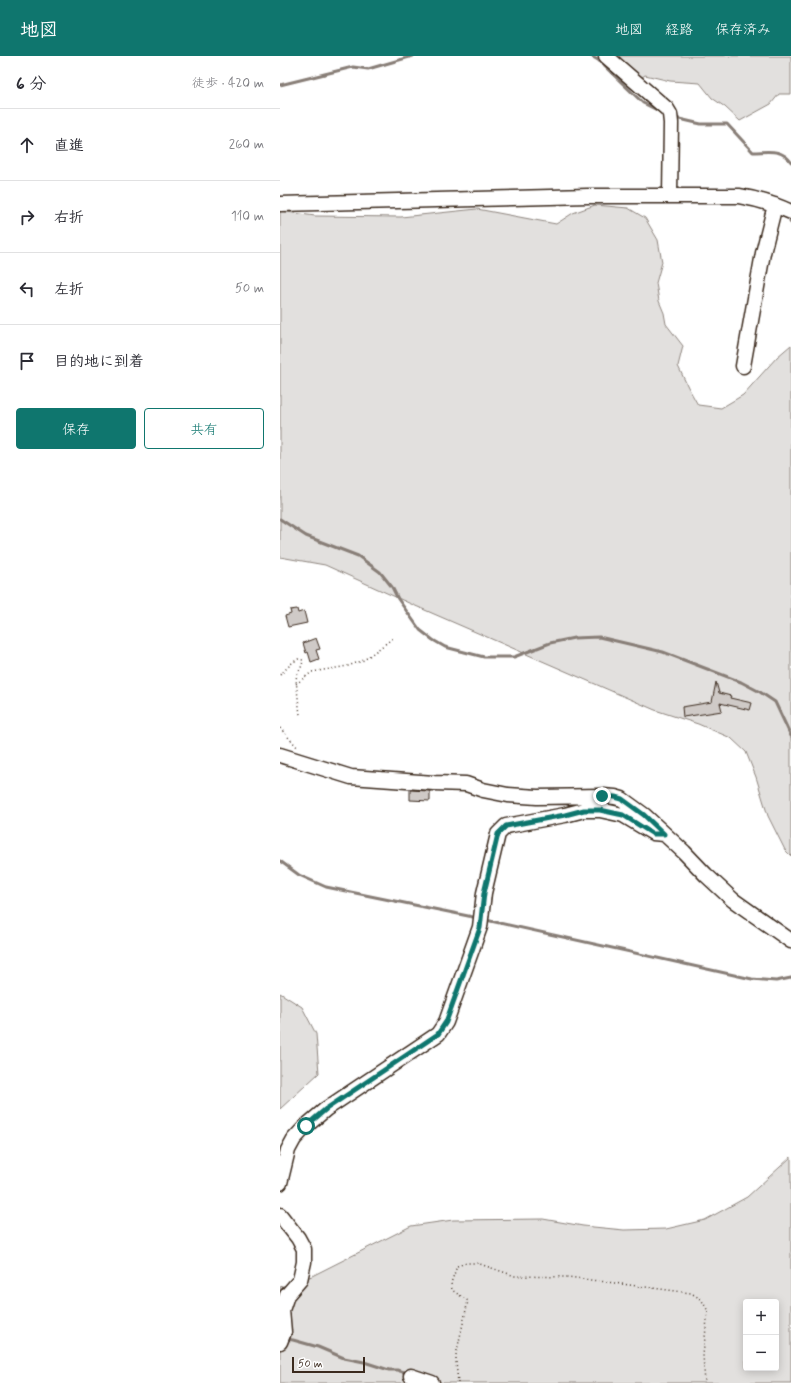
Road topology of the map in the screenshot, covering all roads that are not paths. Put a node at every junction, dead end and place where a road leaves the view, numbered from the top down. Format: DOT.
graph roads {
  1 [pos="606,56"];
  2 [pos="670,196"];
  3 [pos="280,204"];
  4 [pos="775,205"];
  5 [pos="791,212"];
  6 [pos="743,366"];
  7 [pos="280,755"];
  8 [pos="664,834"];
  9 [pos="791,941"];
  10 [pos="280,1183"];
  11 [pos="280,1215"];
  12 [pos="280,1342"];
  13 [pos="411,1376"];
  14 [pos="432,1383"];
  1 -- 2 [label="street"];
  2 -- 3 [label="street"];
  2 -- 4 [label="street"];
  4 -- 5 [label="street"];
  4 -- 6 [label="street"];
  7 -- 8 [label="street"];
  8 -- 9 [label="street"];
  8 -- 10 [label="street"];
  11 -- 12 [label="street"];
  13 -- 14 [label="street"];
}
